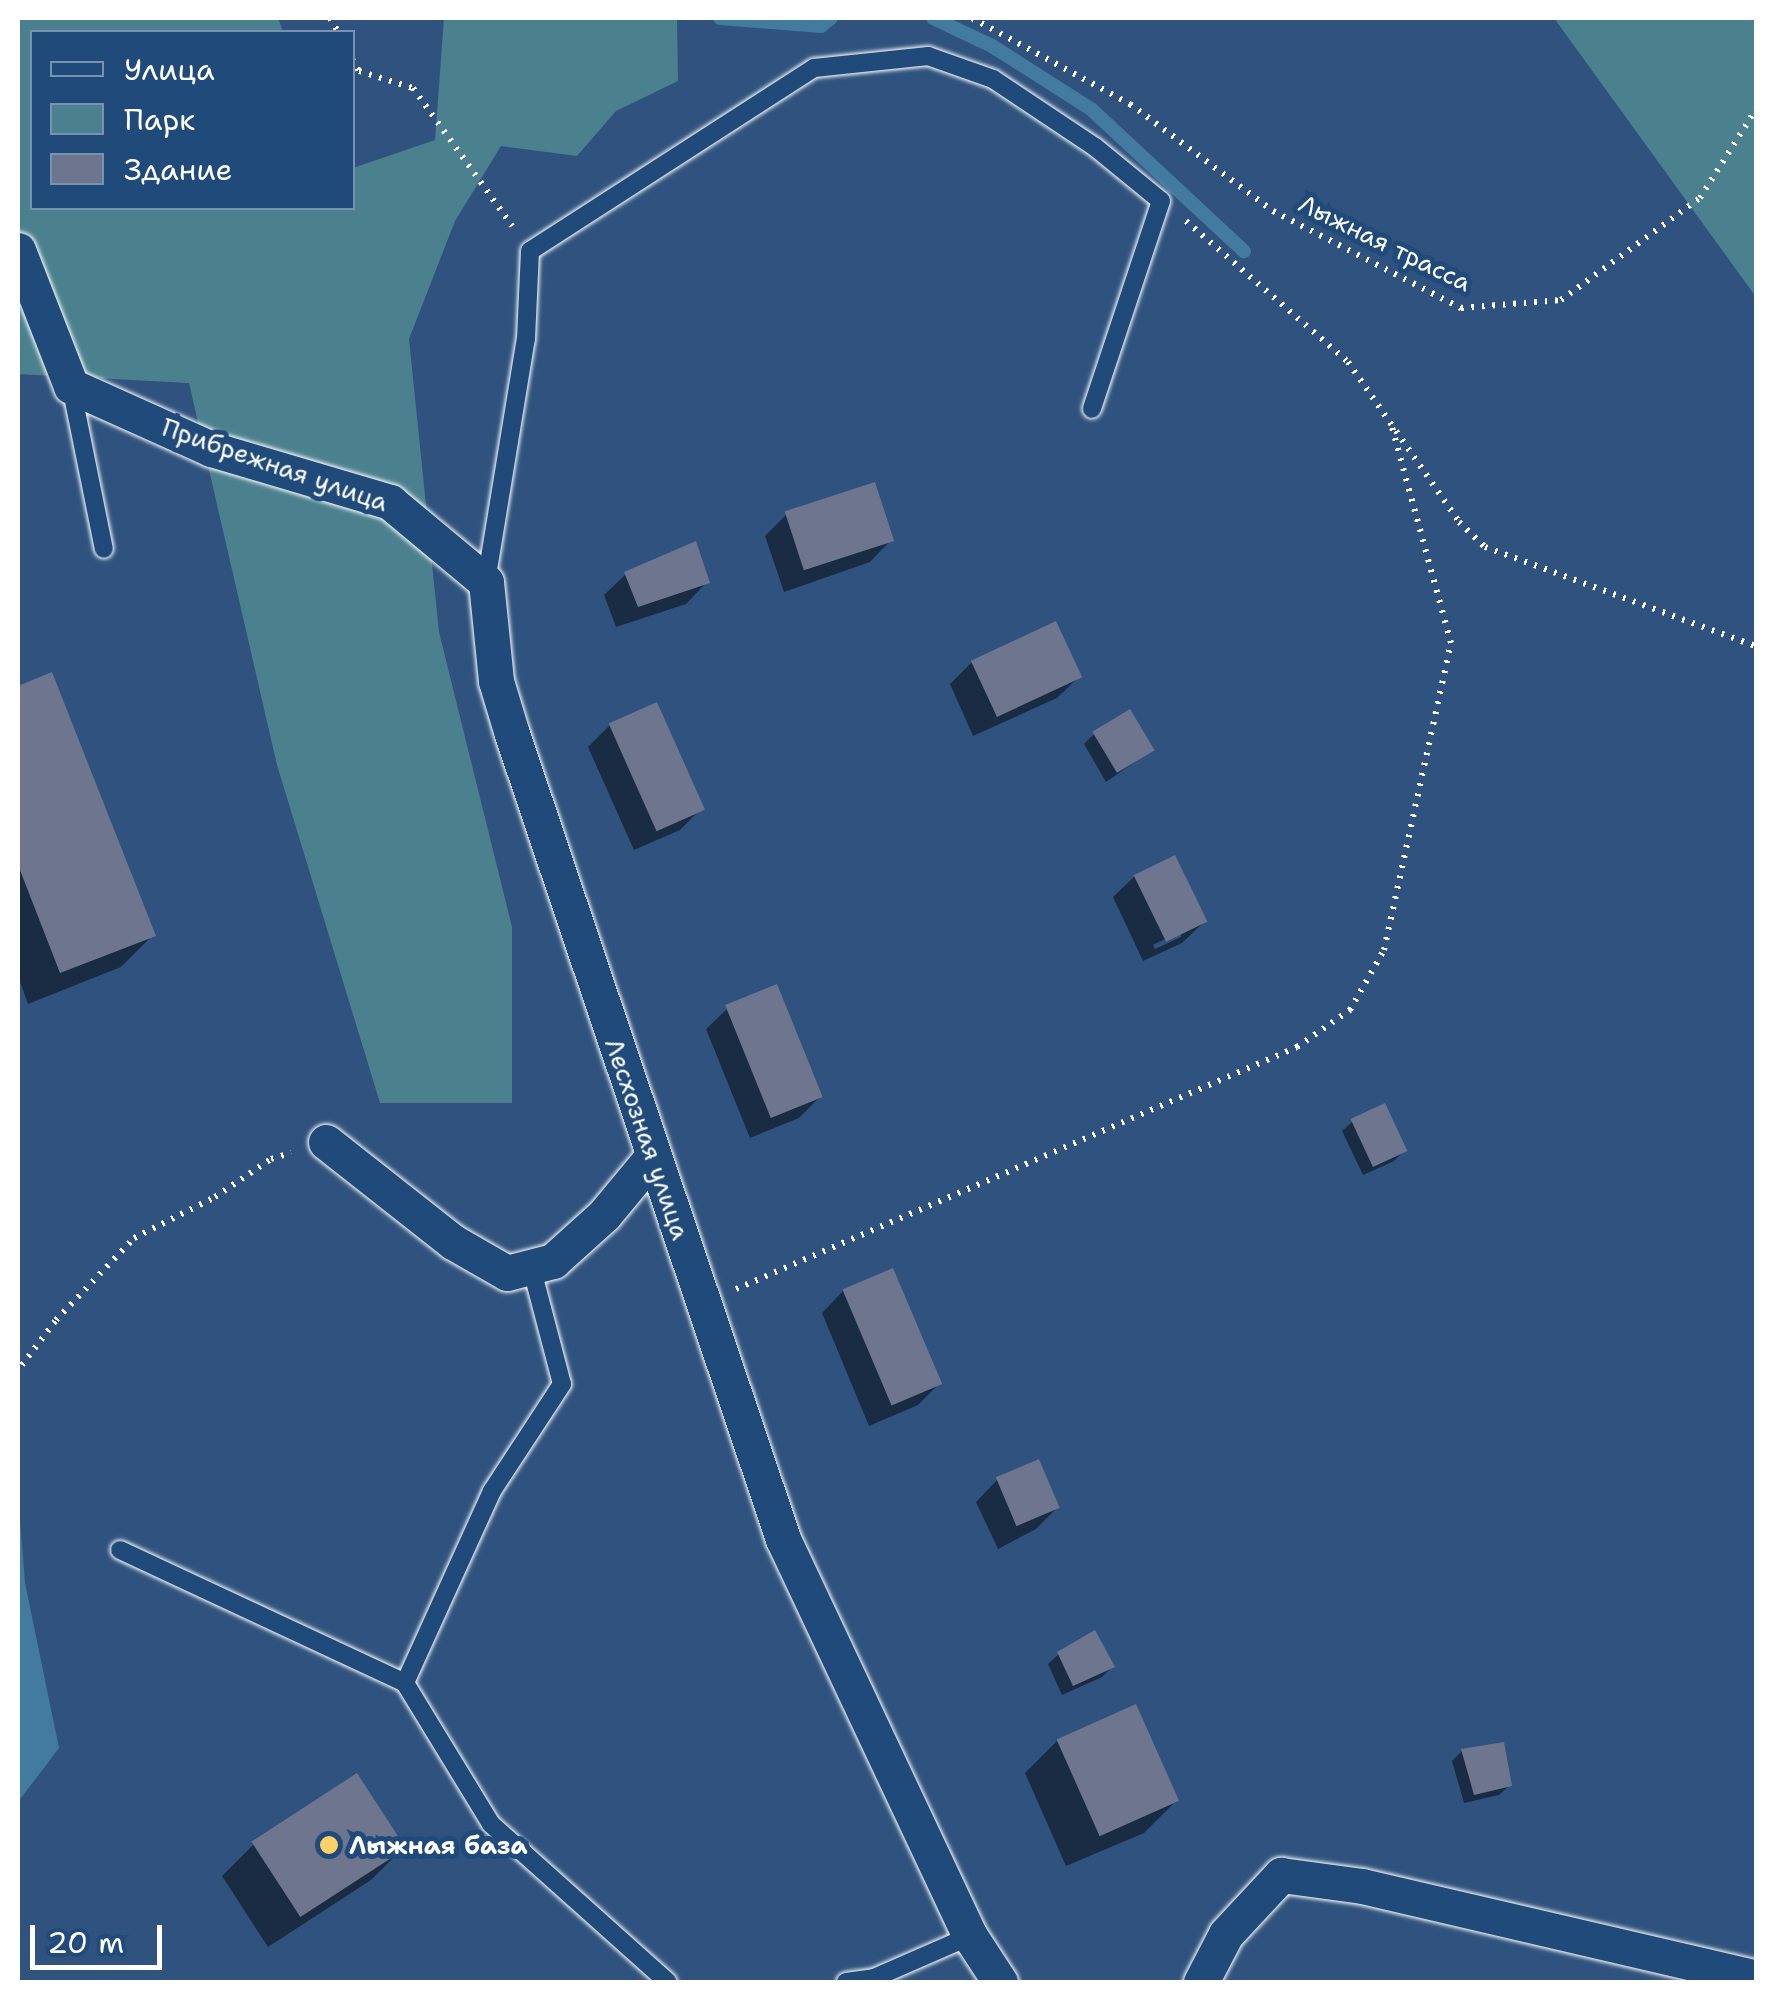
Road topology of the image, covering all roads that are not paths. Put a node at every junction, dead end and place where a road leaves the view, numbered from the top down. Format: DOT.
graph roads {
  1 [pos="18,250"];
  2 [pos="71,386"];
  3 [pos="1092,409"];
  4 [pos="104,549"];
  5 [pos="486,582"];
  6 [pos="326,1142"];
  7 [pos="653,1156"];
  8 [pos="531,1266"];
  9 [pos="120,1550"];
  10 [pos="405,1684"];
  11 [pos="970,1936"];
  12 [pos="1756,1978"];
  13 [pos="668,1982"];
  14 [pos="846,1982"];
  15 [pos="1000,1982"];
  16 [pos="1201,1982"];
  1 -- 2 [label="street"];
  2 -- 4 [label="lane"];
  2 -- 5 [label="street, Прибрежная улица"];
  3 -- 5 [label="lane, Лесхозная улица"];
  5 -- 7 [label="street, Лесхозная улица"];
  6 -- 8 [label="street"];
  7 -- 8 [label="street"];
  7 -- 11 [label="street, Лесхозная улица"];
  8 -- 10 [label="lane"];
  9 -- 10 [label="lane"];
  10 -- 13 [label="lane"];
  11 -- 14 [label="lane"];
  11 -- 15 [label="street, Лесхозная улица"];
  12 -- 16 [label="street"];
}
